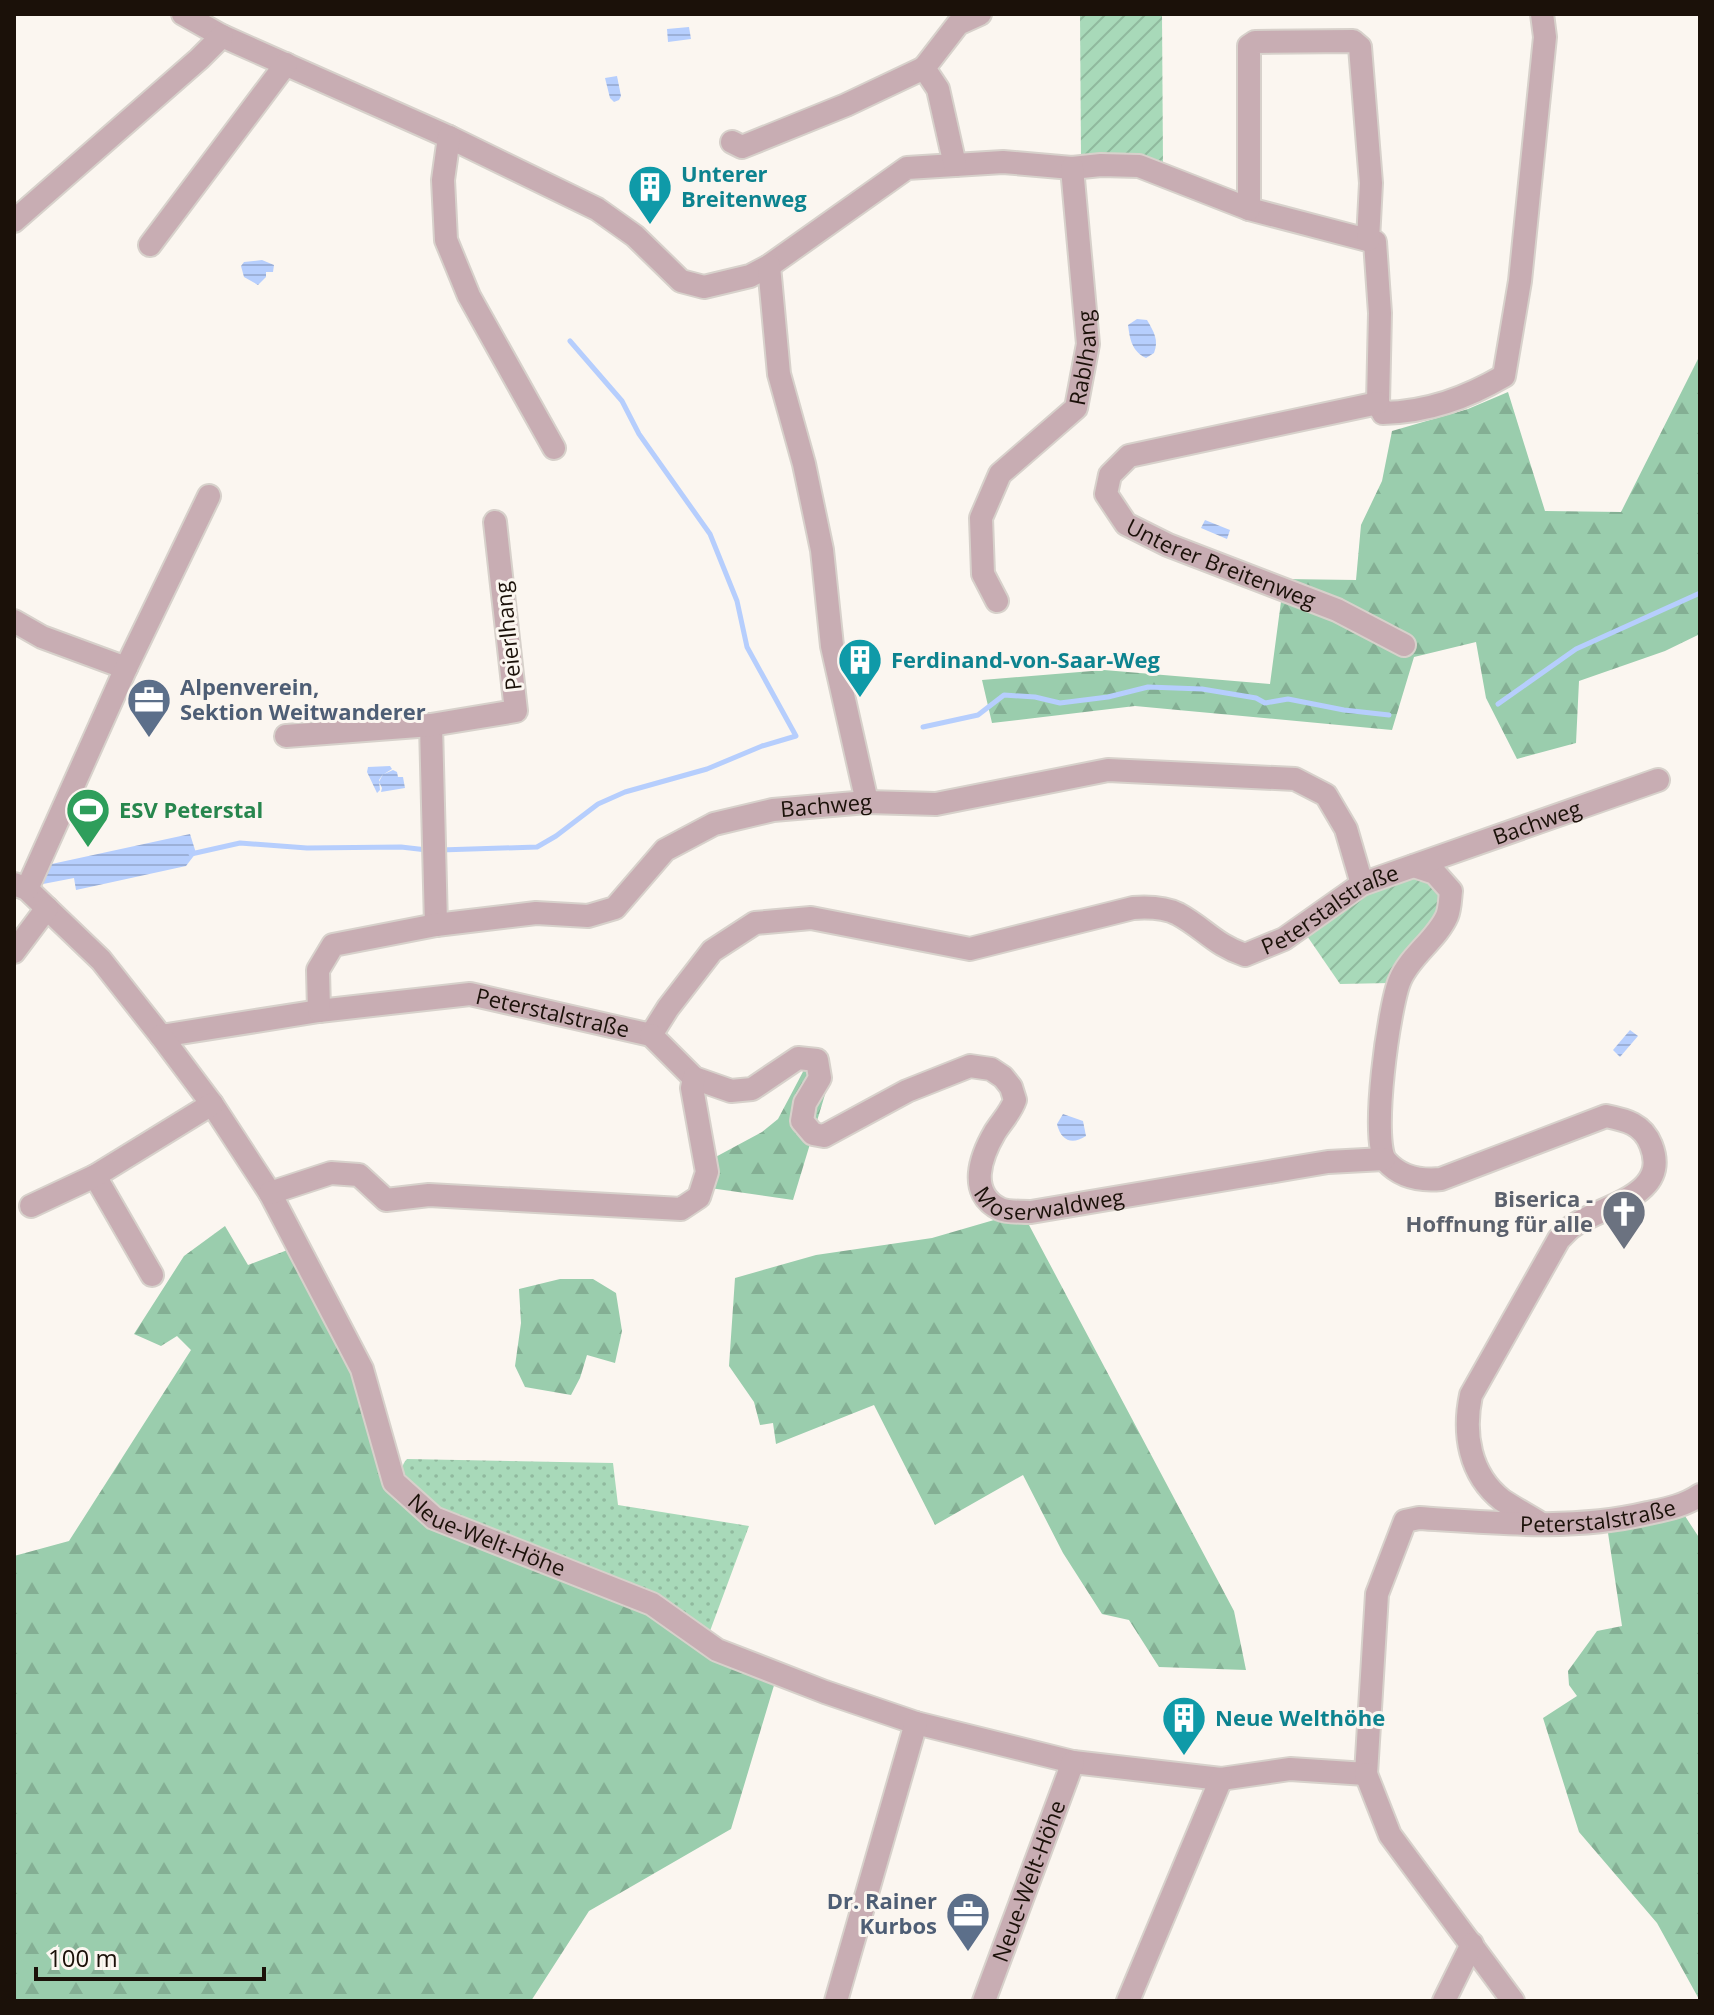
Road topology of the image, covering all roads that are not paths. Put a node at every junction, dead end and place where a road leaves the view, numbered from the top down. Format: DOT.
graph roads {
  1 [pos="183,14"];
  2 [pos="980,14"];
  3 [pos="1542,14"];
  4 [pos="222,36"];
  5 [pos="286,64"];
  6 [pos="924,68"];
  7 [pos="449,137"];
  8 [pos="732,142"];
  9 [pos="955,165"];
  10 [pos="1072,168"];
  11 [pos="1249,209"];
  12 [pos="14,221"];
  13 [pos="1368,240"];
  14 [pos="150,245"];
  15 [pos="769,266"];
  16 [pos="1378,403"];
  17 [pos="554,448"];
  18 [pos="209,496"];
  19 [pos="495,522"];
  20 [pos="997,601"];
  21 [pos="14,621"];
  22 [pos="1404,645"];
  23 [pos="126,668"];
  24 [pos="431,725"];
  25 [pos="286,736"];
  26 [pos="1658,780"];
  27 [pos="867,802"];
  28 [pos="1414,866"];
  29 [pos="1362,884"];
  30 [pos="21,887"];
  31 [pos="47,908"];
  32 [pos="436,925"];
  33 [pos="14,952"];
  34 [pos="319,1011"];
  35 [pos="651,1035"];
  36 [pos="161,1036"];
  37 [pos="694,1078"];
  38 [pos="212,1104"];
  39 [pos="1384,1159"];
  40 [pos="95,1176"];
  41 [pos="270,1193"];
  42 [pos="31,1206"];
  43 [pos="152,1275"];
  44 [pos="1700,1495"];
  45 [pos="1544,1526"];
  46 [pos="916,1723"];
  47 [pos="1073,1762"];
  48 [pos="1366,1774"];
  49 [pos="1221,1779"];
  50 [pos="1472,1944"];
  51 [pos="836,2001"];
  52 [pos="984,2001"];
  53 [pos="1128,2001"];
  54 [pos="1444,2001"];
  55 [pos="1512,2001"];
  1 -- 4 [label="street"];
  2 -- 6 [label="street"];
  3 -- 16 [label="street, Unterer Breitenweg"];
  4 -- 5 [label="street"];
  4 -- 12 [label="street"];
  5 -- 7 [label="street"];
  5 -- 14 [label="street"];
  6 -- 8 [label="street"];
  6 -- 9 [label="street"];
  7 -- 15 [label="street"];
  7 -- 17 [label="street"];
  9 -- 10 [label="street"];
  9 -- 15 [label="street"];
  10 -- 11 [label="street"];
  10 -- 20 [label="street, Rablhang"];
  11 -- 13 [label="street"];
  11 -- 13 [label="street"];
  13 -- 16 [label="street"];
  15 -- 27 [label="street"];
  16 -- 22 [label="street, Unterer Breitenweg"];
  18 -- 23 [label="street"];
  19 -- 24 [label="street, Peierlhang"];
  21 -- 23 [label="street"];
  23 -- 30 [label="street"];
  24 -- 25 [label="street, Peierlhang"];
  24 -- 32 [label="street"];
  26 -- 28 [label="street, Bachweg"];
  27 -- 29 [label="street, Bachweg"];
  27 -- 32 [label="street, Bachweg"];
  28 -- 29 [label="street, Peterstalstraße"];
  28 -- 39 [label="street, Peterstalstraße"];
  29 -- 35 [label="street, Peterstalstraße"];
  30 -- 31 [label="street"];
  31 -- 33 [label="street"];
  31 -- 36 [label="street"];
  32 -- 34 [label="street, Bachweg"];
  34 -- 35 [label="street, Peterstalstraße"];
  34 -- 36 [label="street, Peterstalstraße"];
  35 -- 37 [label="street, Moserwaldweg"];
  36 -- 38 [label="street, Neue-Welt-Höhe"];
  37 -- 39 [label="street, Moserwaldweg"];
  37 -- 41 [label="street"];
  38 -- 40 [label="street"];
  38 -- 41 [label="street, Neue-Welt-Höhe"];
  39 -- 45 [label="street, Peterstalstraße"];
  40 -- 42 [label="street"];
  40 -- 43 [label="street"];
  41 -- 46 [label="street, Neue-Welt-Höhe"];
  44 -- 45 [label="street, Peterstalstraße"];
  45 -- 48 [label="street"];
  46 -- 47 [label="street, Neue-Welt-Höhe"];
  46 -- 51 [label="street"];
  47 -- 49 [label="street, Neue-Welt-Höhe"];
  47 -- 52 [label="street, Neue-Welt-Höhe"];
  48 -- 49 [label="street, Neue-Welt-Höhe"];
  48 -- 50 [label="street"];
  49 -- 53 [label="street"];
  50 -- 54 [label="street"];
  50 -- 55 [label="street"];
}
